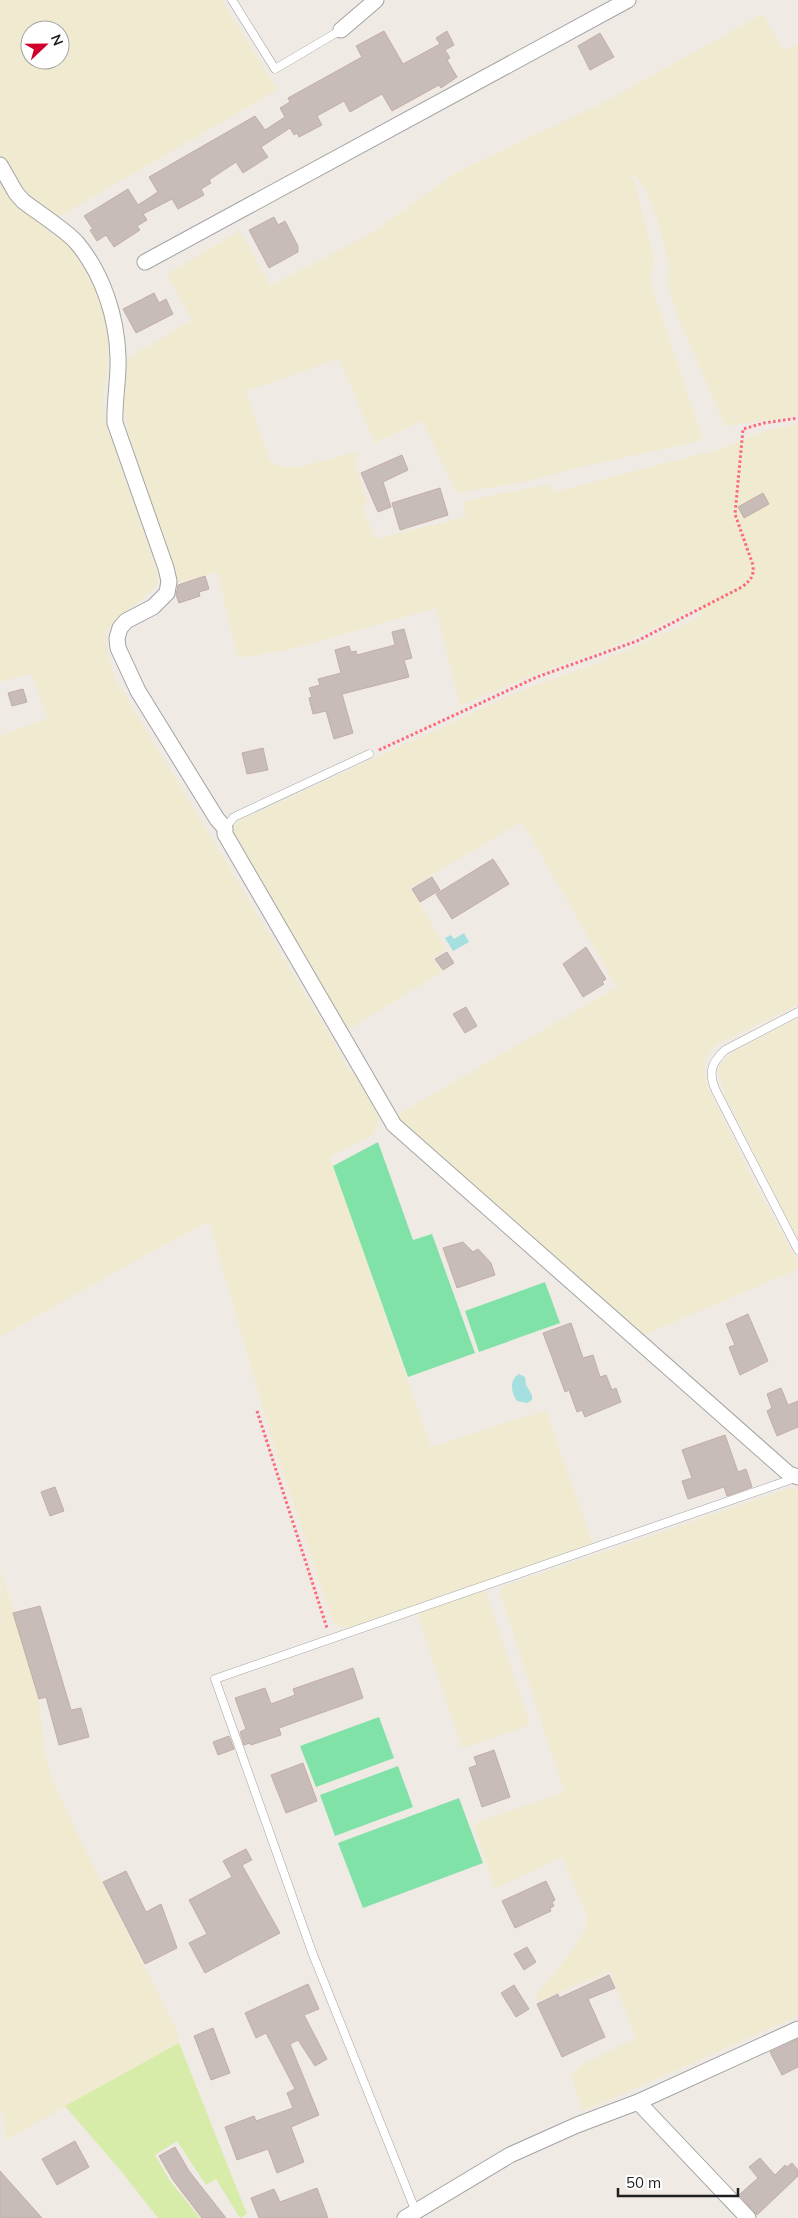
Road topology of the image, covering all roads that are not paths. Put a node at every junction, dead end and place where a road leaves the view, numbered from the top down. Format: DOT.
graph roads {
  1 [pos="232,0"];
  2 [pos="376,0"];
  3 [pos="628,0"];
  4 [pos="341,30"];
  5 [pos="0,165"];
  6 [pos="145,262"];
  7 [pos="369,754"];
  8 [pos="225,828"];
  9 [pos="798,1012"];
  10 [pos="798,1250"];
  11 [pos="798,1477"];
  12 [pos="798,2029"];
  13 [pos="638,2102"];
  14 [pos="411,2215"];
  15 [pos="748,2218"];
  1 -- 4 [label="lane"];
  2 -- 4 [label="street"];
  3 -- 6 [label="street"];
  5 -- 8 [label="street"];
  7 -- 8 [label="lane"];
  8 -- 11 [label="street"];
  9 -- 10 [label="lane"];
  11 -- 14 [label="lane"];
  12 -- 13 [label="street"];
  13 -- 14 [label="street"];
  13 -- 15 [label="street"];
}
